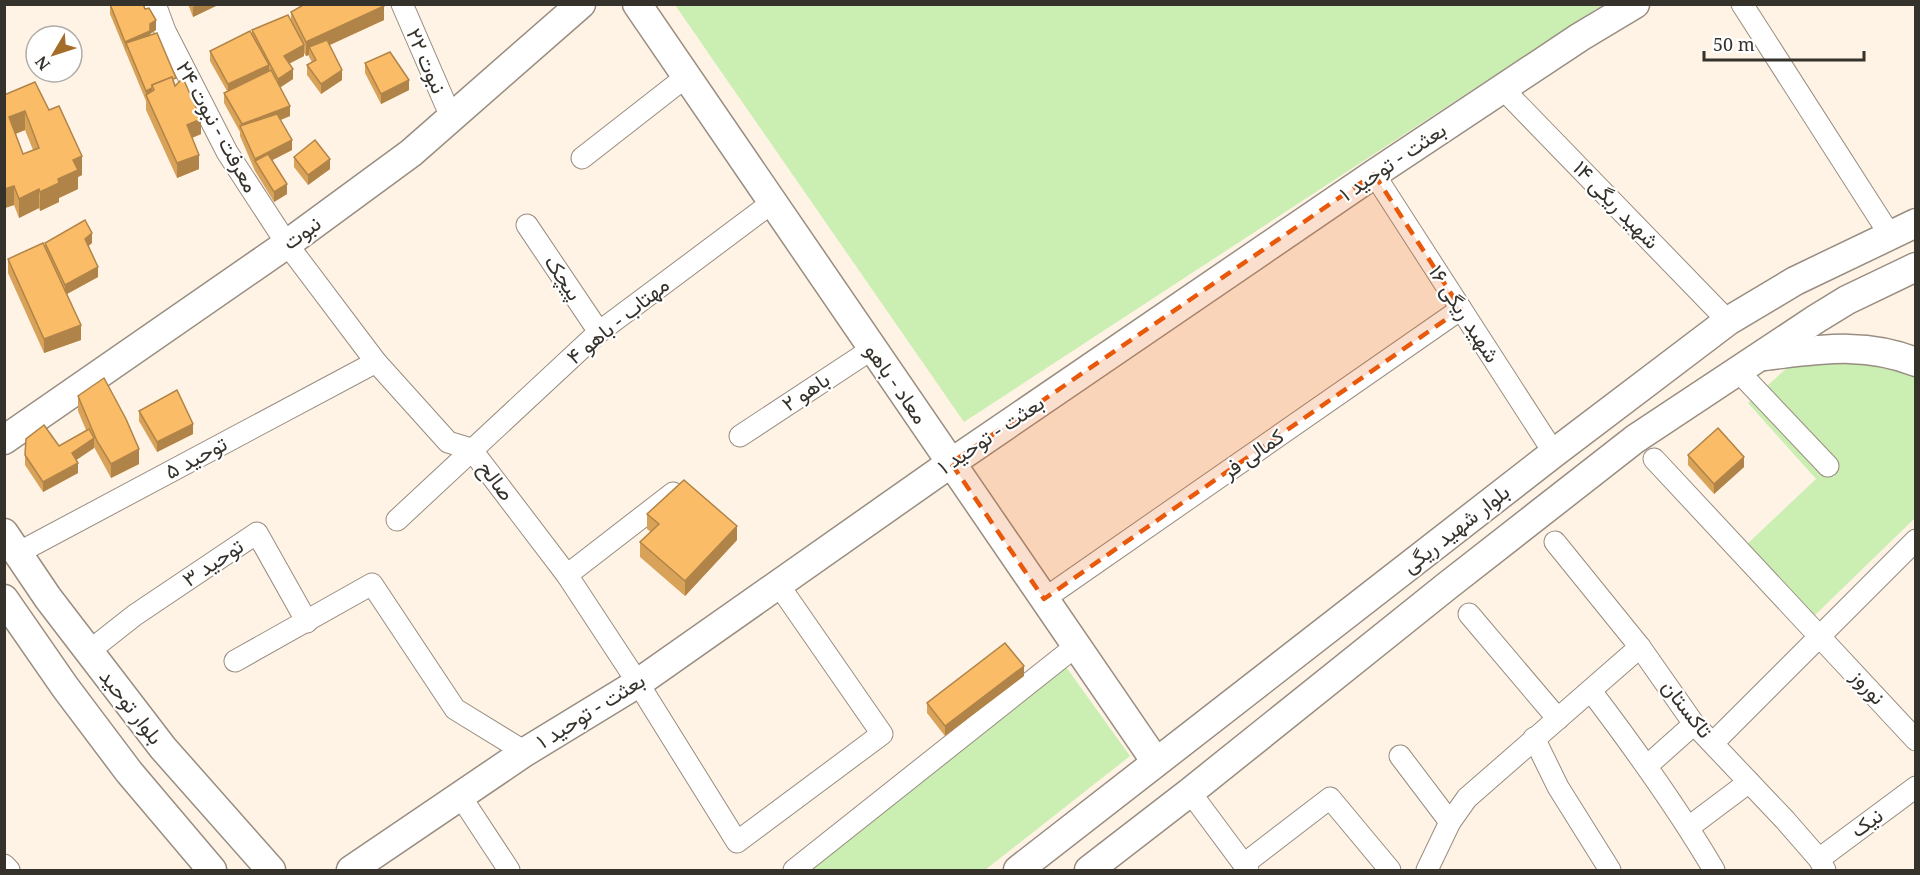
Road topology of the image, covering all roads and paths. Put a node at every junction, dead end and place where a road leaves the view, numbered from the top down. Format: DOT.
graph roads {
  1 [pos="155,4"];
  2 [pos="402,4"];
  3 [pos="581,4"];
  4 [pos="638,4"];
  5 [pos="1635,4"];
  6 [pos="1742,4"];
  7 [pos="687,76"];
  8 [pos="1503,89"];
  9 [pos="451,117"];
  10 [pos="582,158"];
  11 [pos="1374,174"];
  12 [pos="773,202"];
  13 [pos="1916,223"];
  14 [pos="527,225"];
  15 [pos="1890,235"];
  16 [pos="287,244"];
  17 [pos="1916,267"];
  18 [pos="1461,309"];
  19 [pos="1728,321"];
  20 [pos="599,332"];
  21 [pos="872,349"];
  22 [pos="376,362"];
  23 [pos="1916,362"];
  24 [pos="1747,364"];
  25 [pos="740,436"];
  26 [pos="4,440"];
  27 [pos="471,448"];
  28 [pos="1554,453"];
  29 [pos="1654,459"];
  30 [pos="951,463"];
  31 [pos="1828,466"];
  32 [pos="684,485"];
  33 [pos="397,520"];
  34 [pos="1916,540"];
  35 [pos="1555,542"];
  36 [pos="10,544"];
  37 [pos="567,575"];
  38 [pos="778,584"];
  39 [pos="4,599"];
  40 [pos="1044,600"];
  41 [pos="1469,614"];
  42 [pos="307,622"];
  43 [pos="1820,635"];
  44 [pos="1076,646"];
  45 [pos="1640,647"];
  46 [pos="88,651"];
  47 [pos="235,661"];
  48 [pos="638,683"];
  49 [pos="1591,691"];
  50 [pos="1558,719"];
  51 [pos="1694,724"];
  52 [pos="1534,738"];
  53 [pos="1916,740"];
  54 [pos="1713,743"];
  55 [pos="525,752"];
  56 [pos="1400,756"];
  57 [pos="1156,762"];
  58 [pos="1648,765"];
  59 [pos="1749,782"];
  60 [pos="1916,787"];
  61 [pos="1190,792"];
  62 [pos="461,797"];
  63 [pos="1450,822"];
  64 [pos="1689,827"];
  65 [pos="4,865"];
  66 [pos="1822,865"];
  67 [pos="1246,867"];
  68 [pos="1606,869"];
  69 [pos="9,870"];
  70 [pos="212,870"];
  71 [pos="271,870"];
  72 [pos="351,870"];
  73 [pos="509,870"];
  74 [pos="794,870"];
  75 [pos="1018,870"];
  76 [pos="1089,870"];
  77 [pos="1390,870"];
  78 [pos="1427,870"];
  79 [pos="1714,870"];
  1 -- 16 [label="street, معرفت - نبوت ۲۴"];
  2 -- 9 [label="street, نبوت ۲۲"];
  3 -- 9 [label="street, نبوت"];
  4 -- 7 [label="street, معاد - باهو"];
  5 -- 8 [label="street, بعثت - توحید ۱"];
  6 -- 15 [label="street"];
  7 -- 10 [label="street"];
  7 -- 12 [label="street, معاد - باهو"];
  8 -- 11 [label="street, بعثت - توحید ۱"];
  8 -- 19 [label="street, شهید ریگی ۱۴"];
  9 -- 16 [label="street, نبوت"];
  11 -- 18 [label="street, شهید ریگی ۱۶"];
  11 -- 30 [label="street, بعثت - توحید ۱"];
  12 -- 20 [label="street, مهتاب - باهو ۴"];
  12 -- 21 [label="street, معاد - باهو"];
  13 -- 15 [label="street, بلوار شهید ریگی"];
  14 -- 20 [label="street, پیچک"];
  15 -- 19 [label="street, بلوار شهید ریگی"];
  16 -- 22 [label="street, صالح"];
  16 -- 26 [label="street, نبوت"];
  17 -- 24 [label="street, بلوار شهید ریگی"];
  18 -- 28 [label="street, شهید ریگی ۱۶"];
  18 -- 40 [label="street, کمالی فر"];
  19 -- 28 [label="street, بلوار شهید ریگی"];
  20 -- 27 [label="street, مهتاب - باهو ۴"];
  21 -- 25 [label="street, باهو ۲"];
  21 -- 30 [label="street, معاد - باهو"];
  22 -- 27 [label="street, صالح"];
  22 -- 36 [label="street, توحید ۵"];
  23 -- 24 [label="street"];
  24 -- 31 [label="street"];
  24 -- 61 [label="street, بلوار شهید ریگی"];
  27 -- 33 [label="street, مهتاب - باهو ۴"];
  27 -- 37 [label="street, صالح"];
  28 -- 57 [label="street, بلوار شهید ریگی"];
  29 -- 43 [label="street, نوروز"];
  30 -- 38 [label="street, بعثت - توحید ۱"];
  30 -- 40 [label="street, معاد - باهو"];
  32 -- 37 [label="street"];
  34 -- 43 [label="street"];
  35 -- 45 [label="street, تاکستان"];
  36 -- 46 [label="street, بلوار توحید"];
  37 -- 48 [label="street, صالح"];
  38 -- 48 [label="street, بعثت - توحید ۱"];
  38 -- 48 [label="street, صالح"];
  39 -- 70 [label="street, بلوار توحید"];
  40 -- 44 [label="street, معاد - باهو"];
  41 -- 50 [label="street"];
  42 -- 46 [label="street, توحید ۳"];
  42 -- 47 [label="street"];
  42 -- 55 [label="street"];
  43 -- 53 [label="street, نوروز"];
  43 -- 54 [label="street"];
  44 -- 57 [label="street, معاد - باهو"];
  44 -- 74 [label="street"];
  45 -- 49 [label="street"];
  45 -- 51 [label="street, تاکستان"];
  46 -- 71 [label="street, بلوار توحید"];
  48 -- 55 [label="street, بعثت - توحید ۱"];
  49 -- 50 [label="street"];
  49 -- 58 [label="street"];
  50 -- 52 [label="street"];
  51 -- 54 [label="street, تاکستان"];
  51 -- 58 [label="street"];
  52 -- 63 [label="street"];
  52 -- 68 [label="street"];
  54 -- 59 [label="street, تاکستان"];
  55 -- 62 [label="street, بعثت - توحید ۱"];
  56 -- 63 [label="street"];
  57 -- 75 [label="street, بلوار شهید ریگی"];
  58 -- 64 [label="street"];
  59 -- 64 [label="street"];
  59 -- 66 [label="street, تاکستان"];
  60 -- 66 [label="street, نیک"];
  61 -- 67 [label="street"];
  61 -- 76 [label="street, بلوار شهید ریگی"];
  62 -- 72 [label="street, بعثت - توحید ۱"];
  62 -- 73 [label="street"];
  63 -- 78 [label="street"];
  64 -- 79 [label="street"];
  65 -- 69 [label="street"];
  67 -- 77 [label="street"];
}
